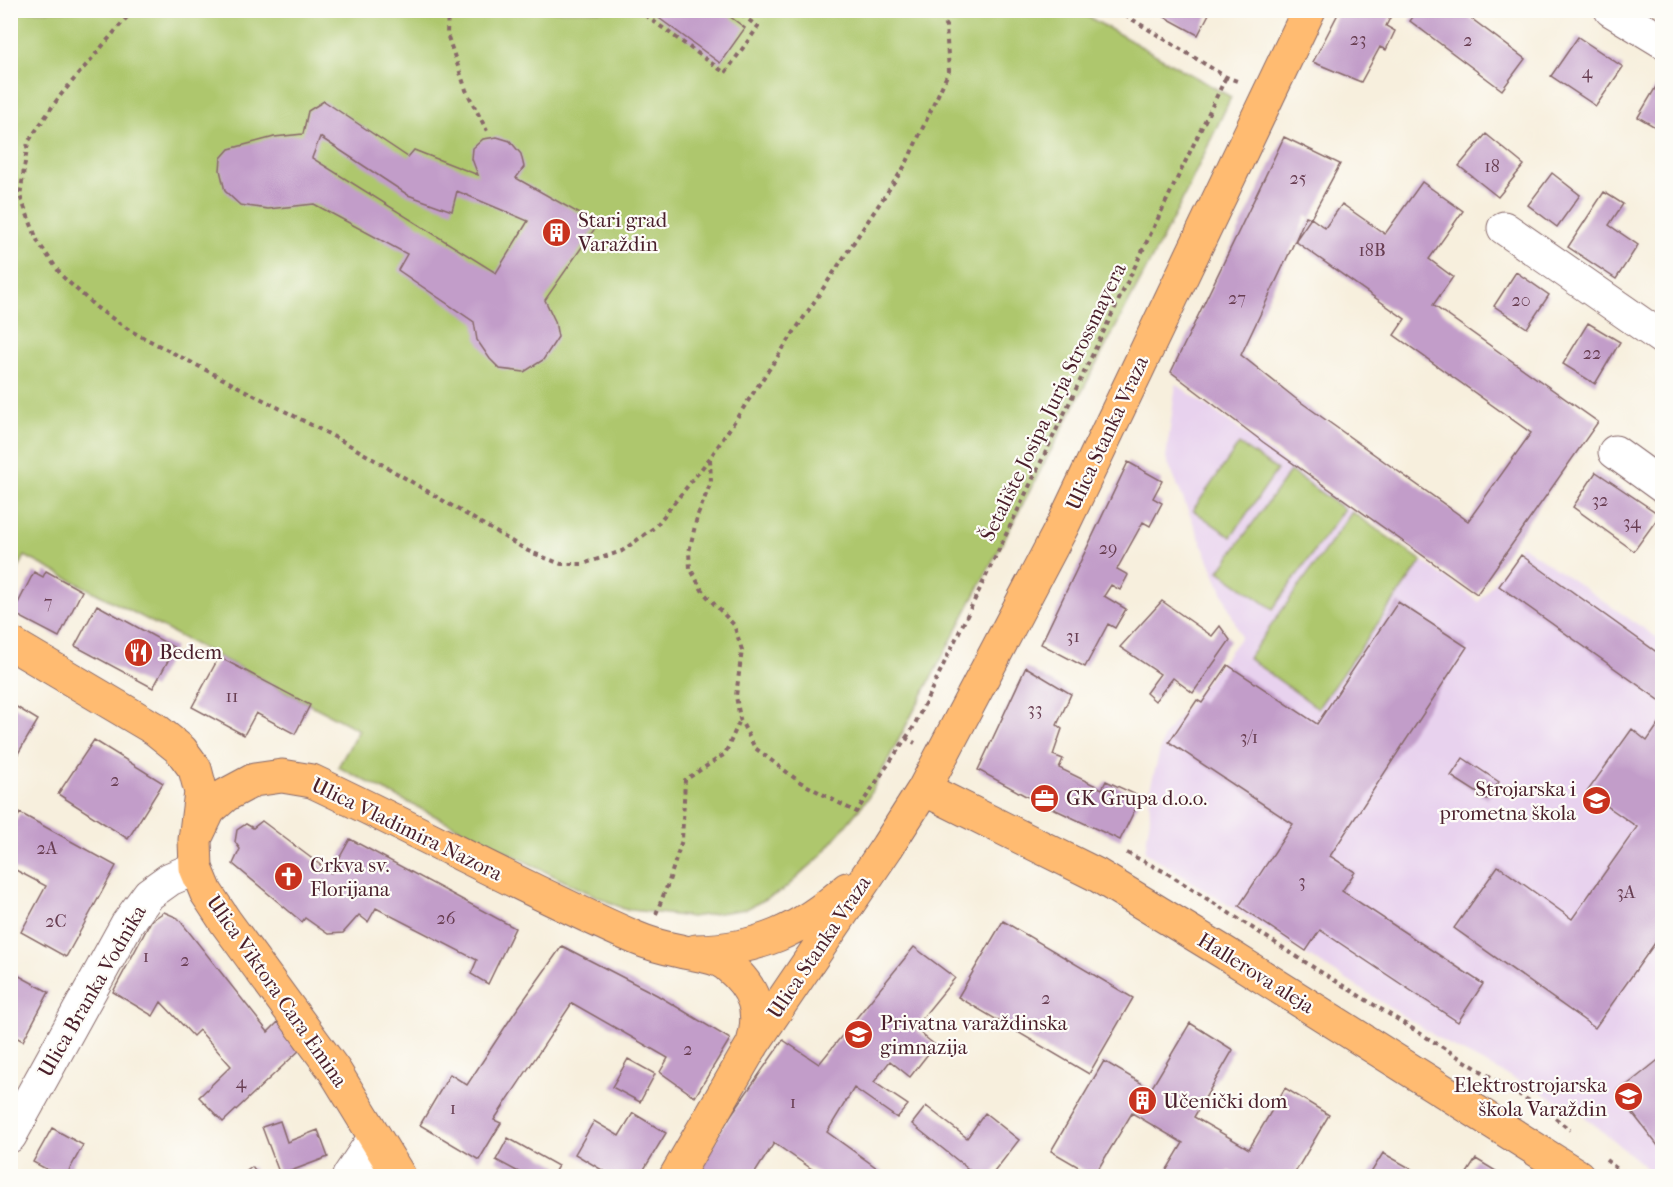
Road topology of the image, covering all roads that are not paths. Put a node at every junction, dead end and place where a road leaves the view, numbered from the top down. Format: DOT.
graph roads {
  1 [pos="1309,10"];
  2 [pos="1611,10"];
  3 [pos="1662,41"];
  4 [pos="1504,228"];
  5 [pos="1662,338"];
  6 [pos="1615,452"];
  7 [pos="1662,486"];
  8 [pos="10,643"];
  9 [pos="924,789"];
  10 [pos="887,847"];
  11 [pos="195,854"];
  12 [pos="679,951"];
  13 [pos="751,1047"];
  14 [pos="10,1136"];
  15 [pos="375,1137"];
  16 [pos="349,1176"];
  17 [pos="399,1176"];
  18 [pos="676,1176"];
  19 [pos="1578,1176"];
  1 -- 9 [label="main road, Ulica Stanka Vraza"];
  2 -- 3 [label="street"];
  4 -- 5 [label="street"];
  6 -- 7 [label="street"];
  8 -- 11 [label="main road"];
  9 -- 10 [label="main road, Ulica Stanka Vraza"];
  9 -- 19 [label="main road, Hallerova aleja"];
  10 -- 12 [label="main road, Ulica Stanka Vraza"];
  10 -- 13 [label="main road, Ulica Stanka Vraza"];
  11 -- 12 [label="main road, Ulica Vladimira Nazora"];
  11 -- 14 [label="street, Ulica Branka Vodnika"];
  11 -- 15 [label="main road, Ulica Viktora Cara Emina"];
  12 -- 13 [label="main road"];
  13 -- 18 [label="main road"];
  15 -- 16 [label="street"];
  15 -- 17 [label="main road, Ulica Viktora Cara Emina"];
}
